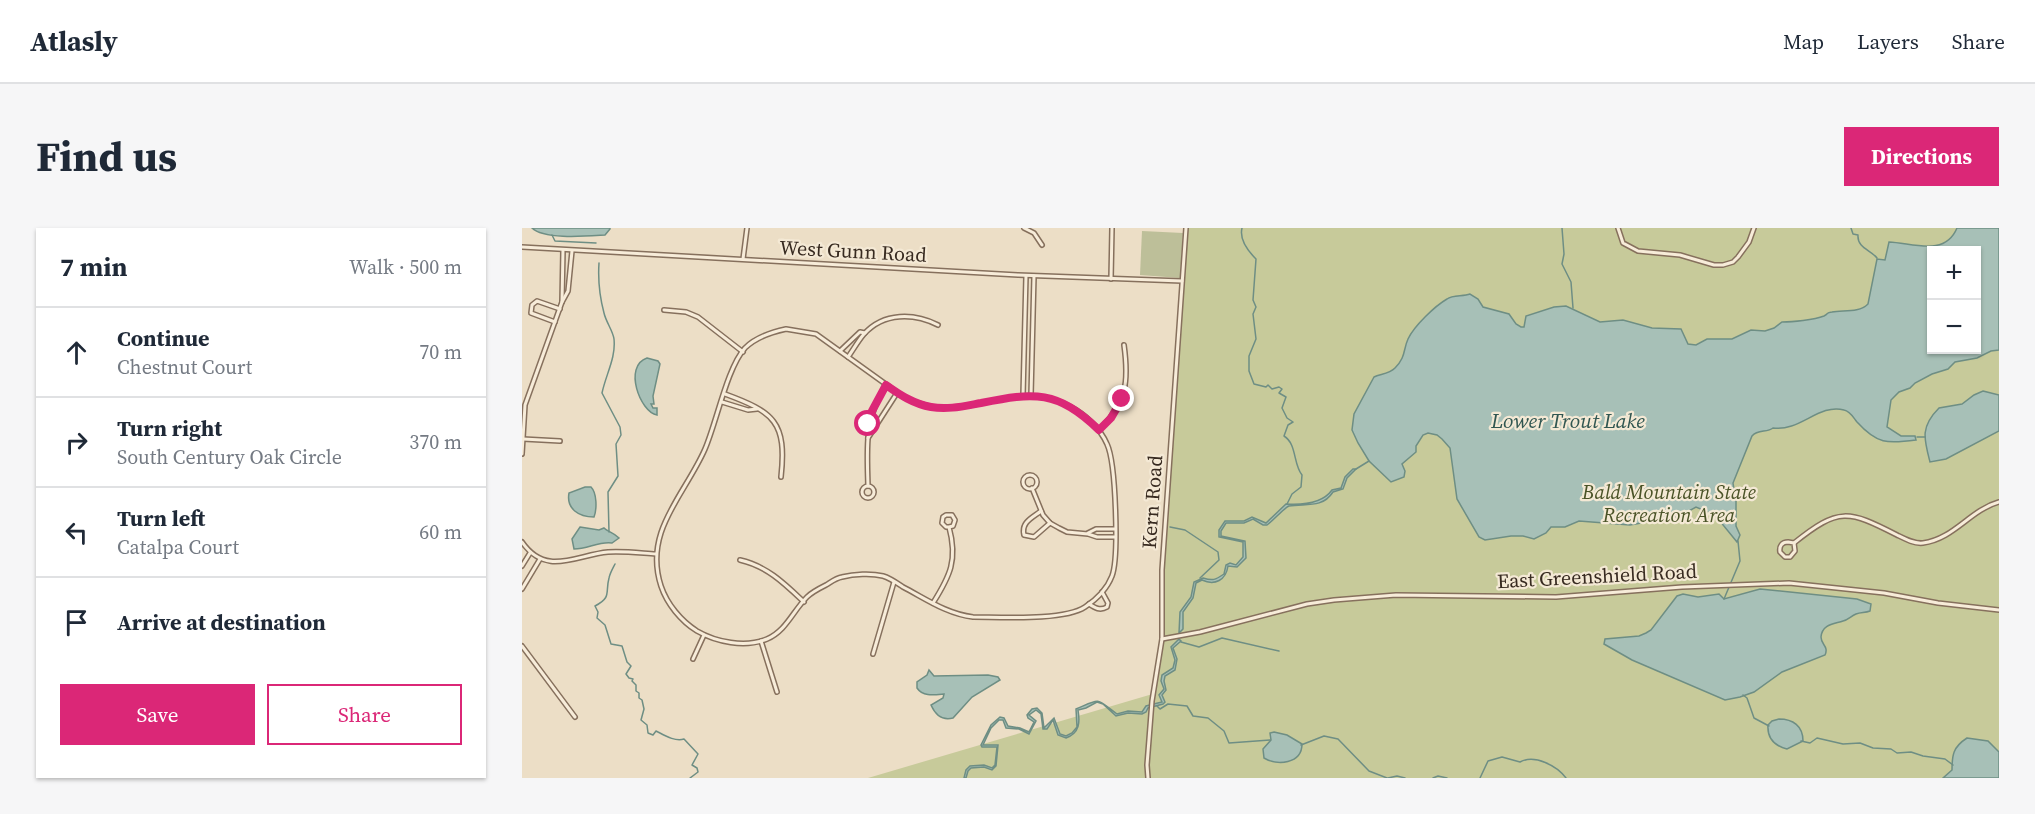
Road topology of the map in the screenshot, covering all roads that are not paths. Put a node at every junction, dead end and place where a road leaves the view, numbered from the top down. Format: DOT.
graph roads {
  1 [pos="747,228"];
  2 [pos="1024,228"];
  3 [pos="1112,228"];
  4 [pos="1186,228"];
  5 [pos="1618,228"];
  6 [pos="1754,228"];
  7 [pos="1042,245"];
  8 [pos="522,247"];
  9 [pos="563,250"];
  10 [pos="572,250"];
  11 [pos="743,260"];
  12 [pos="1026,276"];
  13 [pos="1034,276"];
  14 [pos="1111,279"];
  15 [pos="1182,281"];
  16 [pos="562,302"];
  17 [pos="560,309"];
  18 [pos="664,310"];
  19 [pos="555,322"];
  20 [pos="938,325"];
  21 [pos="865,333"];
  22 [pos="1024,339"];
  23 [pos="1033,339"];
  24 [pos="1124,345"];
  25 [pos="840,351"];
  26 [pos="742,352"];
  27 [pos="848,357"];
  28 [pos="886,385"];
  29 [pos="897,393"];
  30 [pos="725,394"];
  31 [pos="1023,395"];
  32 [pos="1031,395"];
  33 [pos="722,402"];
  34 [pos="757,409"];
  35 [pos="1099,430"];
  36 [pos="523,439"];
  37 [pos="868,440"];
  38 [pos="560,441"];
  39 [pos="522,454"];
  40 [pos="781,477"];
  41 [pos="868,486"];
  42 [pos="1032,489"];
  43 [pos="1999,502"];
  44 [pos="1041,511"];
  45 [pos="1050,523"];
  46 [pos="950,528"];
  47 [pos="1115,529"];
  48 [pos="1088,534"];
  49 [pos="1115,537"];
  50 [pos="522,542"];
  51 [pos="1794,543"];
  52 [pos="530,553"];
  53 [pos="656,554"];
  54 [pos="540,559"];
  55 [pos="740,560"];
  56 [pos="522,566"];
  57 [pos="894,582"];
  58 [pos="522,589"];
  59 [pos="1102,592"];
  60 [pos="804,602"];
  61 [pos="933,603"];
  62 [pos="1089,604"];
  63 [pos="1999,610"];
  64 [pos="704,635"];
  65 [pos="1162,639"];
  66 [pos="761,641"];
  67 [pos="522,645"];
  68 [pos="873,654"];
  69 [pos="693,659"];
  70 [pos="777,692"];
  71 [pos="575,717"];
  72 [pos="1148,778"];
  1 -- 11 [label="street"];
  2 -- 7 [label="street"];
  3 -- 14 [label="street"];
  4 -- 15 [label="street, Kern Road"];
  5 -- 6 [label="street"];
  8 -- 9 [label="street, West Gunn Road"];
  9 -- 10 [label="street, West Gunn Road"];
  9 -- 16 [label="street"];
  10 -- 11 [label="street, West Gunn Road"];
  10 -- 16 [label="street"];
  11 -- 12 [label="street, West Gunn Road"];
  12 -- 13 [label="street, West Gunn Road"];
  12 -- 22 [label="street"];
  13 -- 14 [label="street, West Gunn Road"];
  13 -- 23 [label="street"];
  14 -- 15 [label="street, West Gunn Road"];
  15 -- 65 [label="street, Kern Road"];
  16 -- 17 [label="street"];
  17 -- 19 [label="street"];
  17 -- 19 [label="street"];
  18 -- 26 [label="street"];
  19 -- 36 [label="street"];
  20 -- 21 [label="street"];
  21 -- 25 [label="street"];
  21 -- 27 [label="street"];
  22 -- 23 [label="street"];
  22 -- 31 [label="street"];
  23 -- 32 [label="street"];
  24 -- 35 [label="street"];
  25 -- 26 [label="street"];
  25 -- 27 [label="street"];
  26 -- 30 [label="street"];
  27 -- 28 [label="street"];
  28 -- 29 [label="street"];
  28 -- 37 [label="street"];
  29 -- 31 [label="street"];
  29 -- 37 [label="street"];
  30 -- 33 [label="street"];
  30 -- 34 [label="street"];
  31 -- 32 [label="street"];
  32 -- 35 [label="street"];
  33 -- 34 [label="street"];
  33 -- 53 [label="street"];
  34 -- 40 [label="street"];
  35 -- 47 [label="street"];
  36 -- 38 [label="street"];
  36 -- 39 [label="street"];
  37 -- 41 [label="street"];
  41 -- 41 [label="street"];
  42 -- 42 [label="street"];
  42 -- 44 [label="street"];
  43 -- 51 [label="street"];
  44 -- 45 [label="street"];
  44 -- 45 [label="street"];
  45 -- 48 [label="street"];
  46 -- 46 [label="street"];
  46 -- 61 [label="street"];
  47 -- 48 [label="street"];
  47 -- 49 [label="street"];
  48 -- 49 [label="street"];
  49 -- 59 [label="street"];
  50 -- 52 [label="street"];
  51 -- 51 [label="street"];
  52 -- 54 [label="street"];
  52 -- 56 [label="street"];
  53 -- 54 [label="street"];
  53 -- 64 [label="street"];
  54 -- 58 [label="street"];
  55 -- 60 [label="street"];
  57 -- 60 [label="street"];
  57 -- 61 [label="street"];
  57 -- 68 [label="street"];
  59 -- 62 [label="street"];
  59 -- 62 [label="street"];
  60 -- 66 [label="street"];
  61 -- 62 [label="street"];
  63 -- 65 [label="street, East Greenshield Road"];
  64 -- 66 [label="street"];
  64 -- 69 [label="street"];
  65 -- 72 [label="street, Kern Road"];
  66 -- 70 [label="street"];
  67 -- 71 [label="street"];
}
